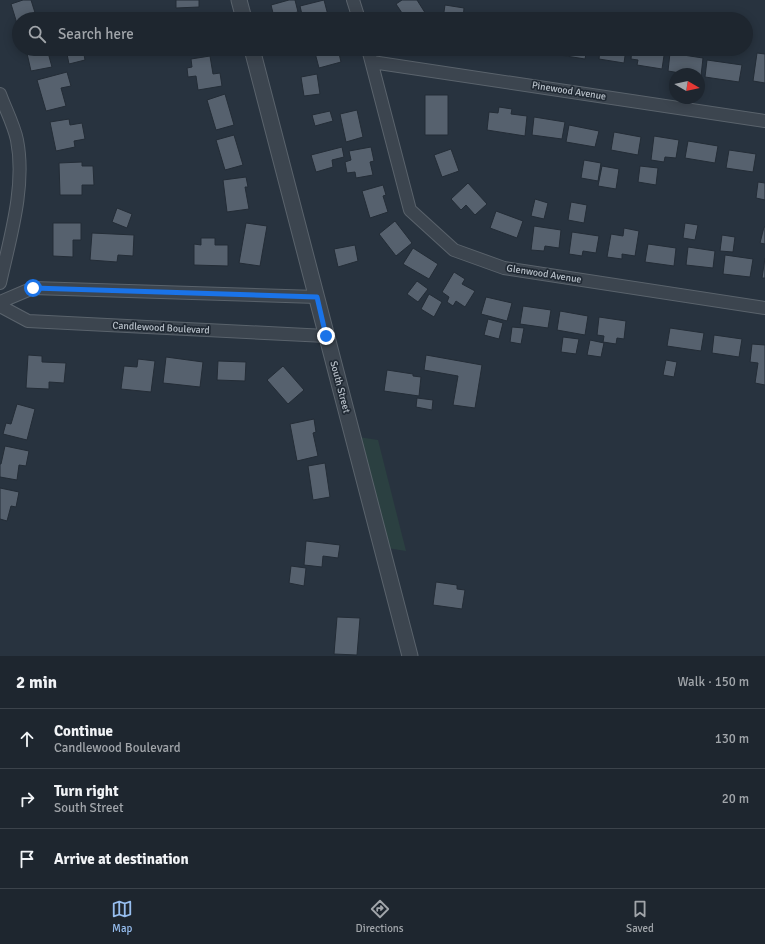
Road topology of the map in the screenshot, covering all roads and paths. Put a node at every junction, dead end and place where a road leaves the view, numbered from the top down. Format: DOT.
graph roads {
  1 [pos="239,0"];
  2 [pos="353,0"];
  3 [pos="242,12"];
  4 [pos="357,12"];
  5 [pos="254,56"];
  6 [pos="370,56"];
  7 [pos="372,62"];
  8 [pos="0,94"];
  9 [pos="765,121"];
  10 [pos="0,283"];
  11 [pos="317,297"];
  12 [pos="0,302"];
  13 [pos="0,306"];
  14 [pos="765,308"];
  15 [pos="326,336"];
  16 [pos="410,656"];
  1 -- 3 [label="street"];
  2 -- 4 [label="street"];
  5 -- 11 [label="street, South Street"];
  6 -- 7 [label="street, Glenwood Avenue"];
  7 -- 9 [label="street, Pinewood Avenue"];
  7 -- 14 [label="street, Glenwood Avenue"];
  8 -- 10 [label="street"];
  11 -- 12 [label="street"];
  11 -- 15 [label="street, South Street"];
  13 -- 15 [label="street, Candlewood Boulevard"];
  15 -- 16 [label="street, South Street"];
}
